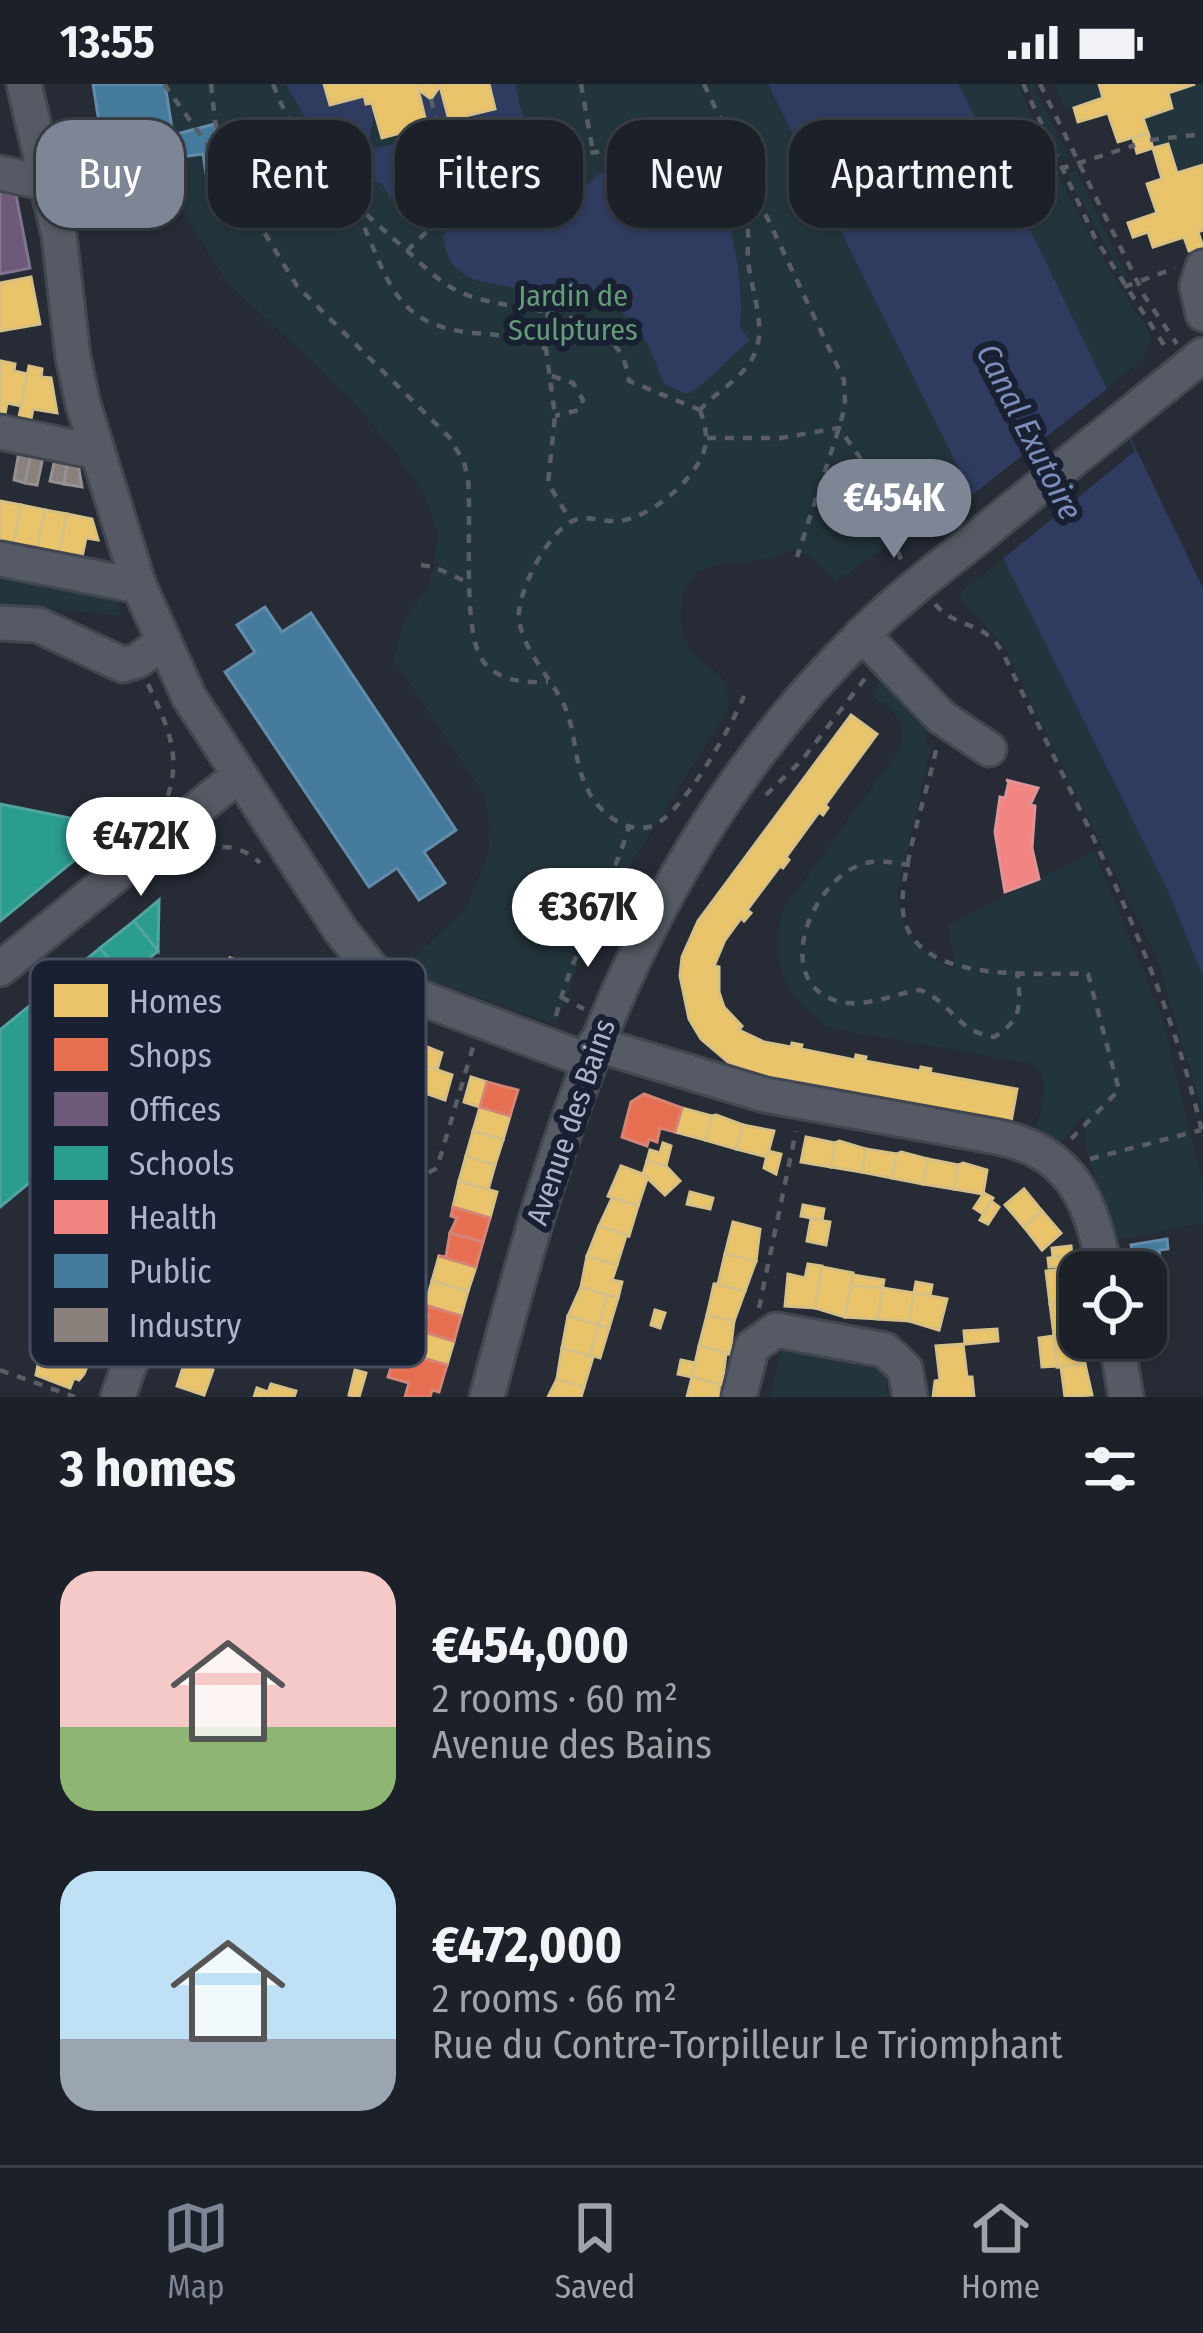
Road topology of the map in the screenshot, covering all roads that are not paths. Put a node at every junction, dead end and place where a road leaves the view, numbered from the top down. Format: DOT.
graph roads {
  1 [pos="23,84"];
  2 [pos="36,138"];
  3 [pos="0,173"];
  4 [pos="36,181"];
  5 [pos="56,228"];
  6 [pos="1194,266"];
  7 [pos="1203,314"];
  8 [pos="1189,364"];
  9 [pos="0,432"];
  10 [pos="97,452"];
  11 [pos="0,560"];
  12 [pos="140,586"];
  13 [pos="0,623"];
  14 [pos="163,643"];
  15 [pos="872,646"];
  16 [pos="989,749"];
  17 [pos="239,775"];
  18 [pos="363,959"];
  19 [pos="0,969"];
  20 [pos="426,1000"];
  21 [pos="591,1039"];
  22 [pos="1100,1251"];
  23 [pos="1120,1359"];
  24 [pos="132,1367"];
  25 [pos="122,1396"];
  26 [pos="487,1397"];
  27 [pos="740,1397"];
  28 [pos="910,1397"];
  29 [pos="1126,1397"];
  1 -- 2 [label="street"];
  3 -- 4 [label="street"];
  5 -- 10 [label="street"];
  6 -- 7 [label="street"];
  8 -- 15 [label="street, Avenue des Bains"];
  9 -- 10 [label="street"];
  10 -- 12 [label="street"];
  11 -- 12 [label="street"];
  12 -- 14 [label="street"];
  13 -- 14 [label="street"];
  14 -- 17 [label="street"];
  15 -- 16 [label="street"];
  15 -- 21 [label="street, Avenue des Bains"];
  17 -- 18 [label="street"];
  17 -- 19 [label="street"];
  20 -- 21 [label="street"];
  21 -- 22 [label="street"];
  21 -- 26 [label="street, Avenue des Bains"];
  23 -- 29 [label="street"];
  24 -- 25 [label="street"];
  27 -- 28 [label="street"];
}
